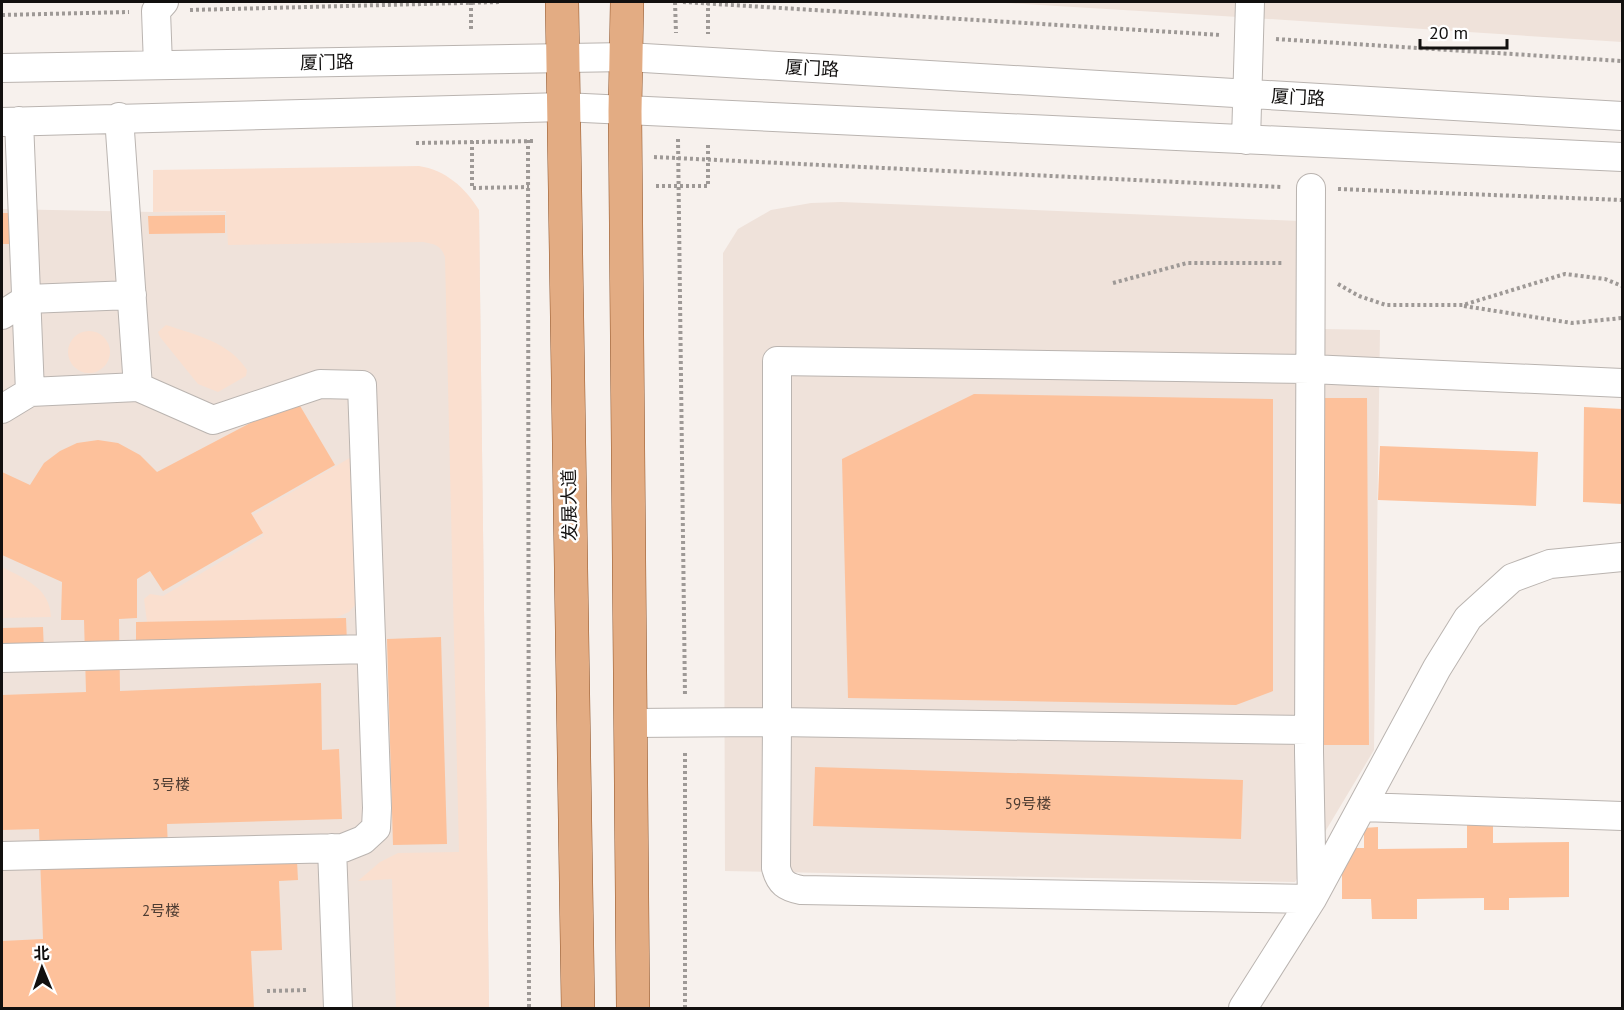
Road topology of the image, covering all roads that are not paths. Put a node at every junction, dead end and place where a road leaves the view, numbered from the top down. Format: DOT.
graph roads {
  1 [pos="562,2"];
  2 [pos="627,2"];
  3 [pos="1250,2"];
  4 [pos="160,6"];
  5 [pos="562,57"];
  6 [pos="627,57"];
  7 [pos="158,65"];
  8 [pos="2,68"];
  9 [pos="1247,94"];
  10 [pos="563,107"];
  11 [pos="625,111"];
  12 [pos="1623,116"];
  13 [pos="119,117"];
  14 [pos="10,122"];
  15 [pos="1246,140"];
  16 [pos="1623,158"];
  17 [pos="1311,188"];
  18 [pos="132,295"];
  19 [pos="27,299"];
  20 [pos="2,315"];
  21 [pos="1310,369"];
  22 [pos="1623,383"];
  23 [pos="138,387"];
  24 [pos="30,392"];
  25 [pos="2,409"];
  26 [pos="1623,557"];
  27 [pos="371,649"];
  28 [pos="2,658"];
  29 [pos="777,722"];
  30 [pos="631,723"];
  31 [pos="1309,730"];
  32 [pos="1362,807"];
  33 [pos="1623,816"];
  34 [pos="332,848"];
  35 [pos="2,856"];
  36 [pos="1312,899"];
  37 [pos="338,999"];
  38 [pos="578,1008"];
  39 [pos="633,1008"];
  40 [pos="1244,1008"];
  1 -- 5 [label="main road, 发展大道"];
  2 -- 6 [label="main road"];
  3 -- 9 [label="street"];
  4 -- 7 [label="street"];
  5 -- 6 [label="street, 厦门路"];
  5 -- 7 [label="street, 厦门路"];
  5 -- 10 [label="main road, 发展大道"];
  6 -- 9 [label="street, 厦门路"];
  6 -- 11 [label="main road"];
  7 -- 8 [label="street, 厦门路"];
  9 -- 12 [label="street, 厦门路"];
  9 -- 15 [label="street"];
  10 -- 11 [label="street"];
  10 -- 13 [label="street"];
  10 -- 38 [label="main road, 发展大道"];
  11 -- 15 [label="street"];
  11 -- 30 [label="main road"];
  13 -- 14 [label="street"];
  13 -- 18 [label="street"];
  14 -- 19 [label="street"];
  15 -- 16 [label="street"];
  17 -- 21 [label="street"];
  18 -- 19 [label="street"];
  18 -- 23 [label="street"];
  19 -- 20 [label="street"];
  19 -- 24 [label="street"];
  21 -- 22 [label="street"];
  21 -- 29 [label="street"];
  21 -- 31 [label="street"];
  23 -- 24 [label="street"];
  23 -- 27 [label="street"];
  24 -- 25 [label="street"];
  26 -- 32 [label="street"];
  27 -- 28 [label="street"];
  27 -- 34 [label="street"];
  29 -- 30 [label="street"];
  29 -- 31 [label="street"];
  29 -- 36 [label="street"];
  30 -- 39 [label="main road"];
  31 -- 36 [label="street"];
  32 -- 33 [label="street"];
  32 -- 36 [label="street"];
  34 -- 35 [label="street"];
  34 -- 37 [label="street"];
  36 -- 40 [label="street"];
}
